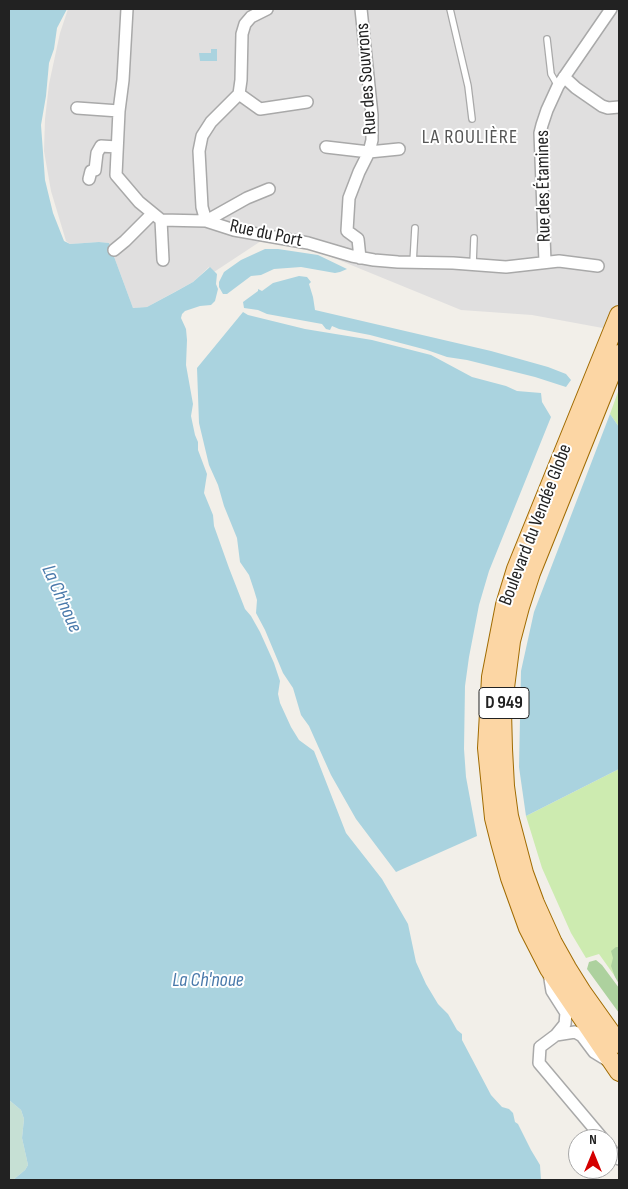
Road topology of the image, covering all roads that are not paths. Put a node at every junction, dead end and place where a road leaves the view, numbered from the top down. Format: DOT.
graph roads {
  1 [pos="127,9"];
  2 [pos="267,9"];
  3 [pos="361,9"];
  4 [pos="450,9"];
  5 [pos="610,9"];
  6 [pos="547,39"];
  7 [pos="561,82"];
  8 [pos="239,94"];
  9 [pos="307,102"];
  10 [pos="619,107"];
  11 [pos="78,108"];
  12 [pos="119,111"];
  13 [pos="472,119"];
  14 [pos="117,147"];
  15 [pos="326,147"];
  16 [pos="399,149"];
  17 [pos="370,152"];
  18 [pos="89,179"];
  19 [pos="269,189"];
  20 [pos="156,217"];
  21 [pos="206,221"];
  22 [pos="415,228"];
  23 [pos="474,238"];
  24 [pos="114,250"];
  25 [pos="360,258"];
  26 [pos="163,260"];
  27 [pos="545,262"];
  28 [pos="413,263"];
  29 [pos="473,264"];
  30 [pos="598,266"];
  31 [pos="619,315"];
  32 [pos="619,354"];
  33 [pos="549,969"];
  34 [pos="556,1035"];
  35 [pos="619,1044"];
  36 [pos="616,1068"];
  37 [pos="594,1129"];
  1 -- 12 [label="street"];
  2 -- 8 [label="street"];
  3 -- 17 [label="street, Rue des Souvrons"];
  4 -- 13 [label="lane"];
  5 -- 7 [label="street, Rue des Étamines"];
  6 -- 7 [label="lane"];
  7 -- 10 [label="street"];
  7 -- 27 [label="street, Rue des Étamines"];
  8 -- 9 [label="street"];
  8 -- 21 [label="street"];
  11 -- 12 [label="street"];
  12 -- 14 [label="street"];
  14 -- 18 [label="street"];
  14 -- 20 [label="street"];
  15 -- 17 [label="street"];
  16 -- 17 [label="street"];
  17 -- 25 [label="street, Rue des Souvrons"];
  19 -- 21 [label="street"];
  20 -- 21 [label="street, Rue du Port"];
  20 -- 24 [label="street"];
  20 -- 26 [label="street"];
  21 -- 25 [label="street, Rue du Port"];
  22 -- 28 [label="lane"];
  23 -- 29 [label="lane"];
  25 -- 28 [label="street, Rue du Port"];
  27 -- 29 [label="street, Rue du Port"];
  27 -- 30 [label="street, Rue du Port"];
  28 -- 29 [label="street, Rue du Port"];
  31 -- 33 [label="main road, Boulevard du Vendée Globe / D 949"];
  32 -- 35 [label="main road, Boulevard du Vendée Globe / D 949"];
  33 -- 34 [label="street"];
  33 -- 36 [label="main road, Boulevard du Vendée Globe / D 949"];
  34 -- 36 [label="street"];
  34 -- 37 [label="street"];
}
